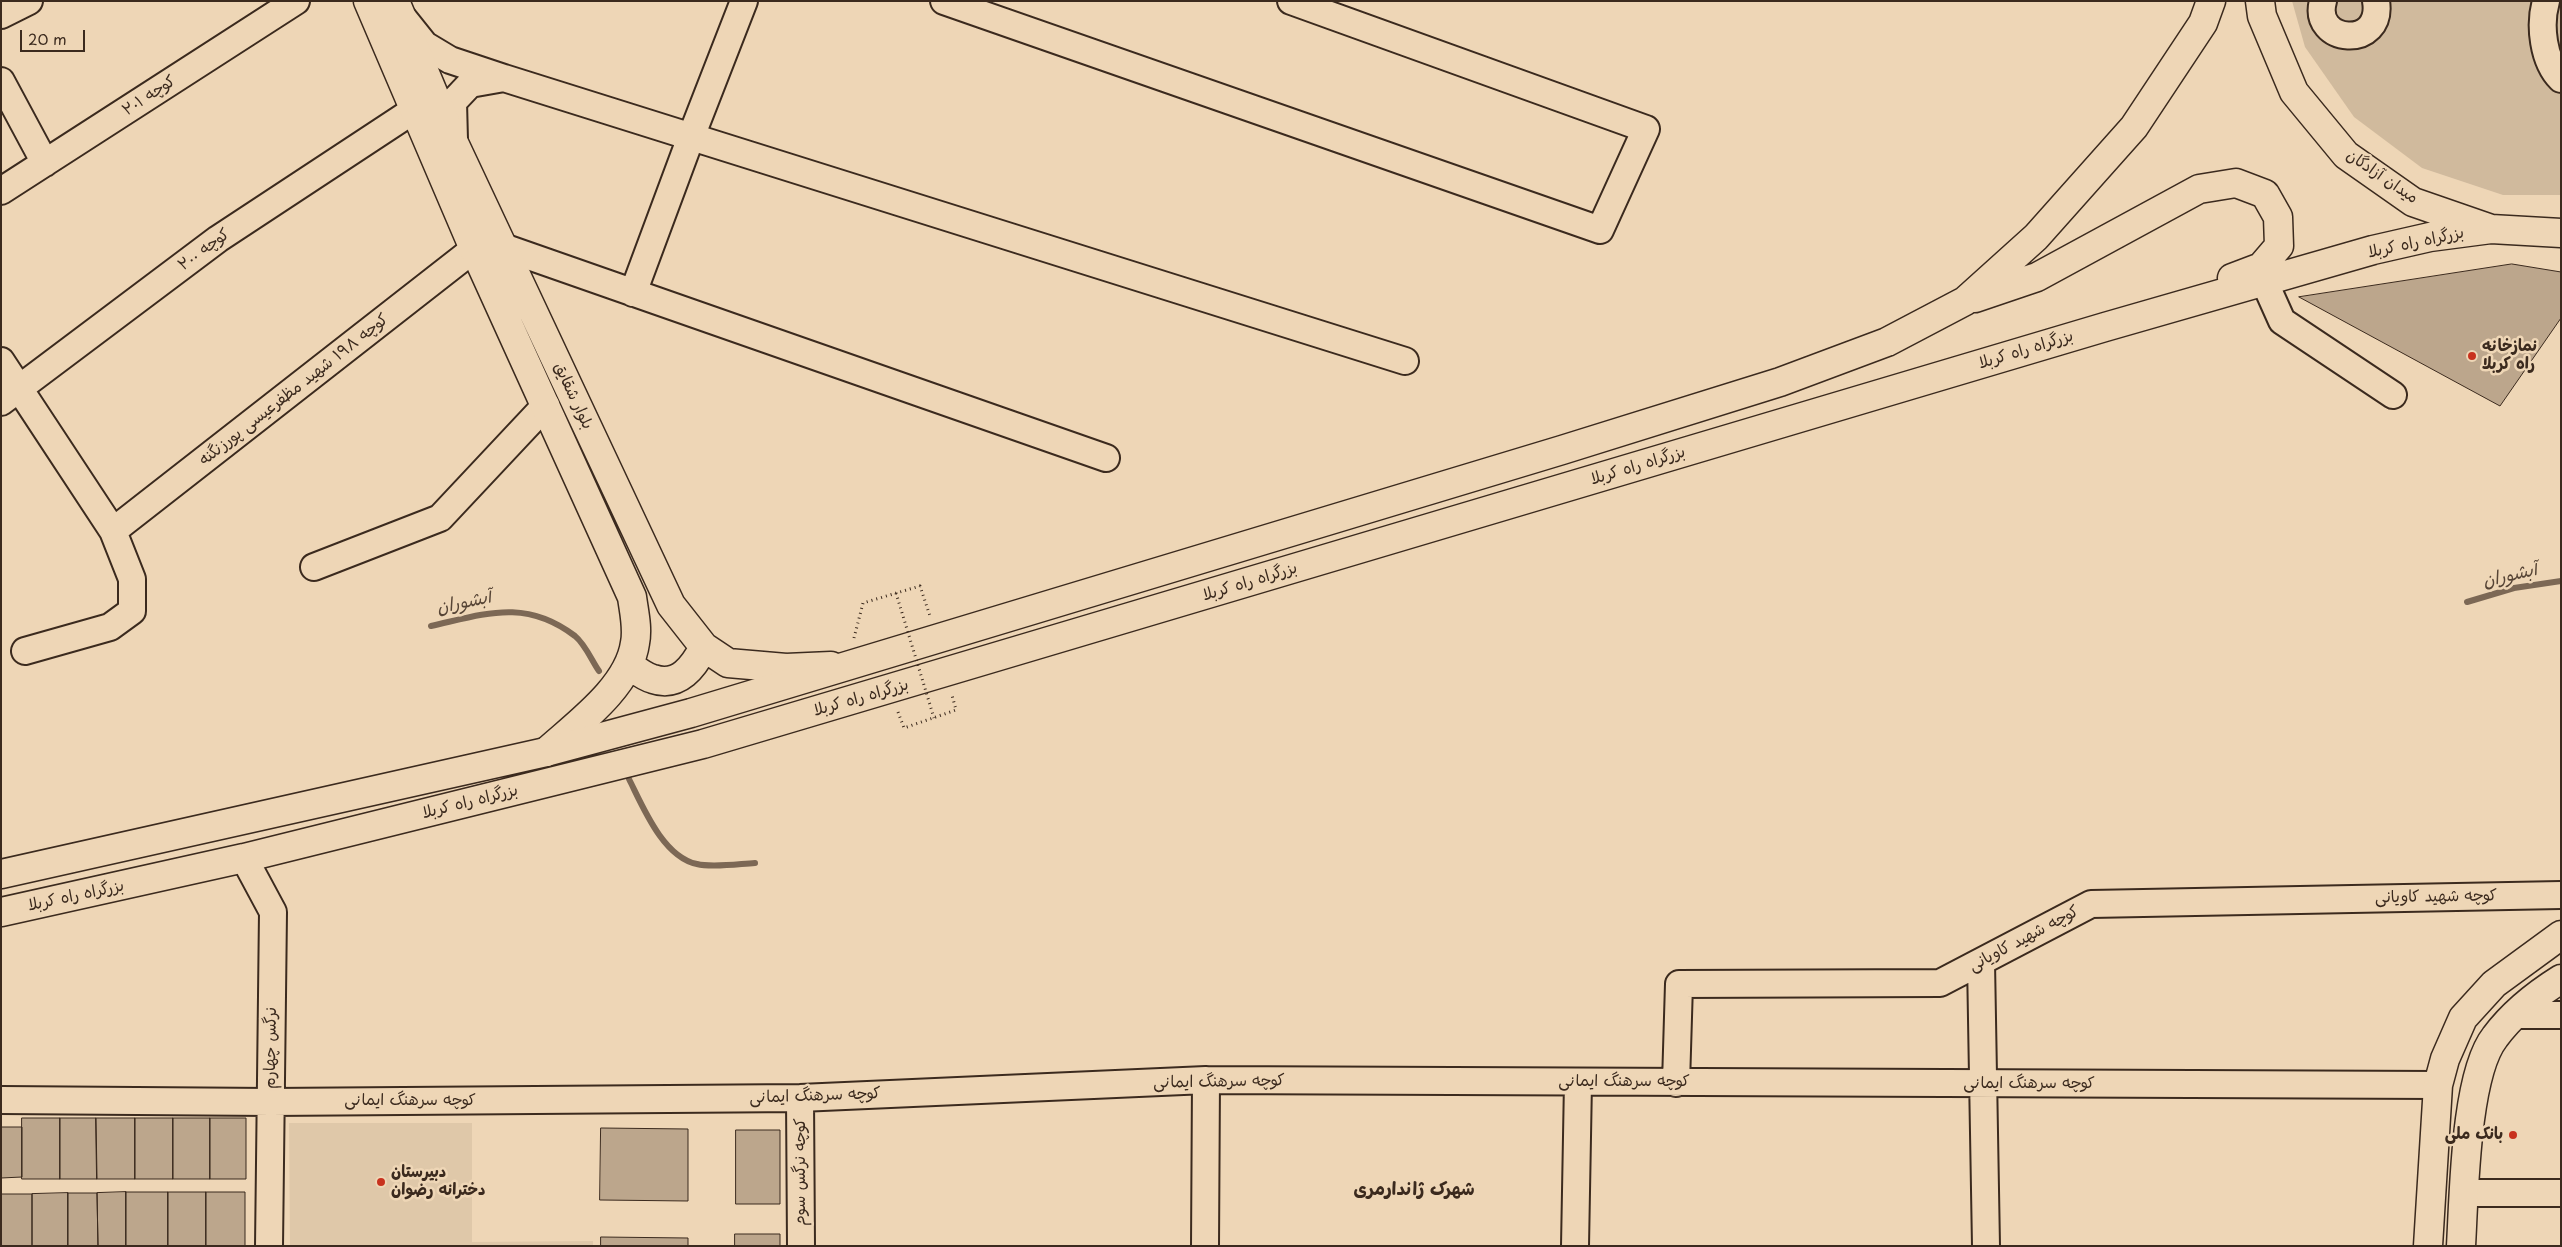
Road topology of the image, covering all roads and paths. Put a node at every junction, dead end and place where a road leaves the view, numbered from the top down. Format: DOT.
graph roads {
  1 [pos="29,1"];
  2 [pos="296,1"];
  3 [pos="368,1"];
  4 [pos="744,1"];
  5 [pos="944,1"];
  6 [pos="1291,1"];
  7 [pos="2211,1"];
  8 [pos="2260,1"];
  9 [pos="2323,1"];
  10 [pos="2376,1"];
  11 [pos="2546,1"];
  12 [pos="398,8"];
  13 [pos="1,15"];
  14 [pos="504,78"];
  15 [pos="2561,79"];
  16 [pos="1,81"];
  17 [pos="414,110"];
  18 [pos="691,137"];
  19 [pos="454,143"];
  20 [pos="45,163"];
  21 [pos="1,191"];
  22 [pos="2491,228"];
  23 [pos="2561,233"];
  24 [pos="503,247"];
  25 [pos="474,249"];
  26 [pos="2265,283"];
  27 [pos="633,293"];
  28 [pos="1966,301"];
  29 [pos="2105,327"];
  30 [pos="1,361"];
  31 [pos="1405,362"];
  32 [pos="10,395"];
  33 [pos="2393,395"];
  34 [pos="546,406"];
  35 [pos="1106,458"];
  36 [pos="113,531"];
  37 [pos="314,567"];
  38 [pos="896,593"];
  39 [pos="937,639"];
  40 [pos="704,647"];
  41 [pos="25,651"];
  42 [pos="629,665"];
  43 [pos="848,665"];
  44 [pos="956,710"];
  45 [pos="934,718"];
  46 [pos="904,728"];
  47 [pos="546,752"];
  48 [pos="244,858"];
  49 [pos="1,874"];
  50 [pos="2561,895"];
  51 [pos="1,912"];
  52 [pos="2561,935"];
  53 [pos="1981,962"];
  54 [pos="2561,979"];
  55 [pos="2515,1015"];
  56 [pos="2561,1015"];
  57 [pos="1206,1080"];
  58 [pos="1578,1082"];
  59 [pos="1676,1083"];
  60 [pos="1983,1084"];
  61 [pos="2438,1085"];
  62 [pos="800,1098"];
  63 [pos="1,1100"];
  64 [pos="271,1102"];
  65 [pos="2464,1193"];
  66 [pos="2561,1193"];
  67 [pos="269,1246"];
  68 [pos="801,1246"];
  69 [pos="1205,1246"];
  70 [pos="1575,1246"];
  71 [pos="1986,1246"];
  72 [pos="2428,1246"];
  73 [pos="2461,1246"];
  1 -- 13 [label="street"];
  2 -- 20 [label="street, کوچه ۲۰۱"];
  3 -- 17 [label="main road, بلوار شقایق"];
  4 -- 18 [label="street"];
  5 -- 6 [label="street"];
  7 -- 28 [label="main road, بزرگراه راه کربلا"];
  8 -- 22 [label="main road, میدان آزادگان"];
  9 -- 10 [label="street"];
  11 -- 15 [label="street"];
  12 -- 14 [label="street"];
  12 -- 19 [label="main road, بلوار شقایق"];
  14 -- 18 [label="street"];
  14 -- 19 [label="street"];
  16 -- 20 [label="street"];
  17 -- 25 [label="main road, بلوار شقایق"];
  17 -- 32 [label="street, کوچه ۲۰۰"];
  18 -- 27 [label="street"];
  18 -- 31 [label="street"];
  19 -- 24 [label="main road, بلوار شقایق"];
  20 -- 21 [label="street, کوچه ۲۰۱"];
  22 -- 23 [label="main road, میدان آزادگان"];
  22 -- 26 [label="main road, بزرگراه راه کربلا"];
  24 -- 27 [label="street"];
  24 -- 40 [label="main road, بلوار شقایق"];
  25 -- 34 [label="main road, بلوار شقایق"];
  25 -- 36 [label="street, کوچه ۱۹۸ شهید مظفرعیسی پورزنگنه"];
  26 -- 29 [label="main road, بزرگراه راه کربلا"];
  26 -- 33 [label="street"];
  27 -- 35 [label="street"];
  28 -- 29 [label="main road"];
  28 -- 39 [label="main road, بزرگراه راه کربلا"];
  29 -- 48 [label="main road, بزرگراه راه کربلا"];
  30 -- 32 [label="street"];
  32 -- 36 [label="street"];
  34 -- 37 [label="street"];
  34 -- 42 [label="main road, بلوار شقایق"];
  36 -- 41 [label="street"];
  38 -- 39 [label="path"];
  38 -- 43 [label="path"];
  38 -- 45 [label="path, bridge"];
  39 -- 43 [label="main road, بزرگراه راه کربلا"];
  40 -- 42 [label="main road"];
  40 -- 43 [label="main road, بلوار شقایق"];
  42 -- 47 [label="main road, بلوار شقایق"];
  43 -- 47 [label="main road, بزرگراه راه کربلا"];
  44 -- 45 [label="path"];
  45 -- 46 [label="path"];
  47 -- 49 [label="main road, بزرگراه راه کربلا"];
  48 -- 51 [label="main road, بزرگراه راه کربلا"];
  48 -- 64 [label="street, نرگس چهارم"];
  50 -- 53 [label="street, کوچه شهید کاویانی"];
  52 -- 61 [label="main road"];
  53 -- 59 [label="street, کوچه شهید کاویانی"];
  53 -- 60 [label="street"];
  54 -- 55 [label="main road"];
  55 -- 56 [label="street"];
  55 -- 65 [label="main road"];
  57 -- 58 [label="street, کوچه سرهنگ ایمانی"];
  57 -- 62 [label="street, کوچه سرهنگ ایمانی"];
  57 -- 69 [label="street"];
  58 -- 59 [label="street, کوچه سرهنگ ایمانی"];
  58 -- 70 [label="street"];
  59 -- 60 [label="street, کوچه سرهنگ ایمانی"];
  60 -- 61 [label="street, کوچه سرهنگ ایمانی"];
  60 -- 71 [label="street"];
  61 -- 72 [label="main road"];
  62 -- 64 [label="street, کوچه سرهنگ ایمانی"];
  62 -- 68 [label="street, کوچه نرگس سوم"];
  63 -- 64 [label="street, کوچه سرهنگ ایمانی"];
  64 -- 67 [label="street, نرگس چهارم"];
  65 -- 66 [label="street"];
  65 -- 73 [label="main road"];
}
